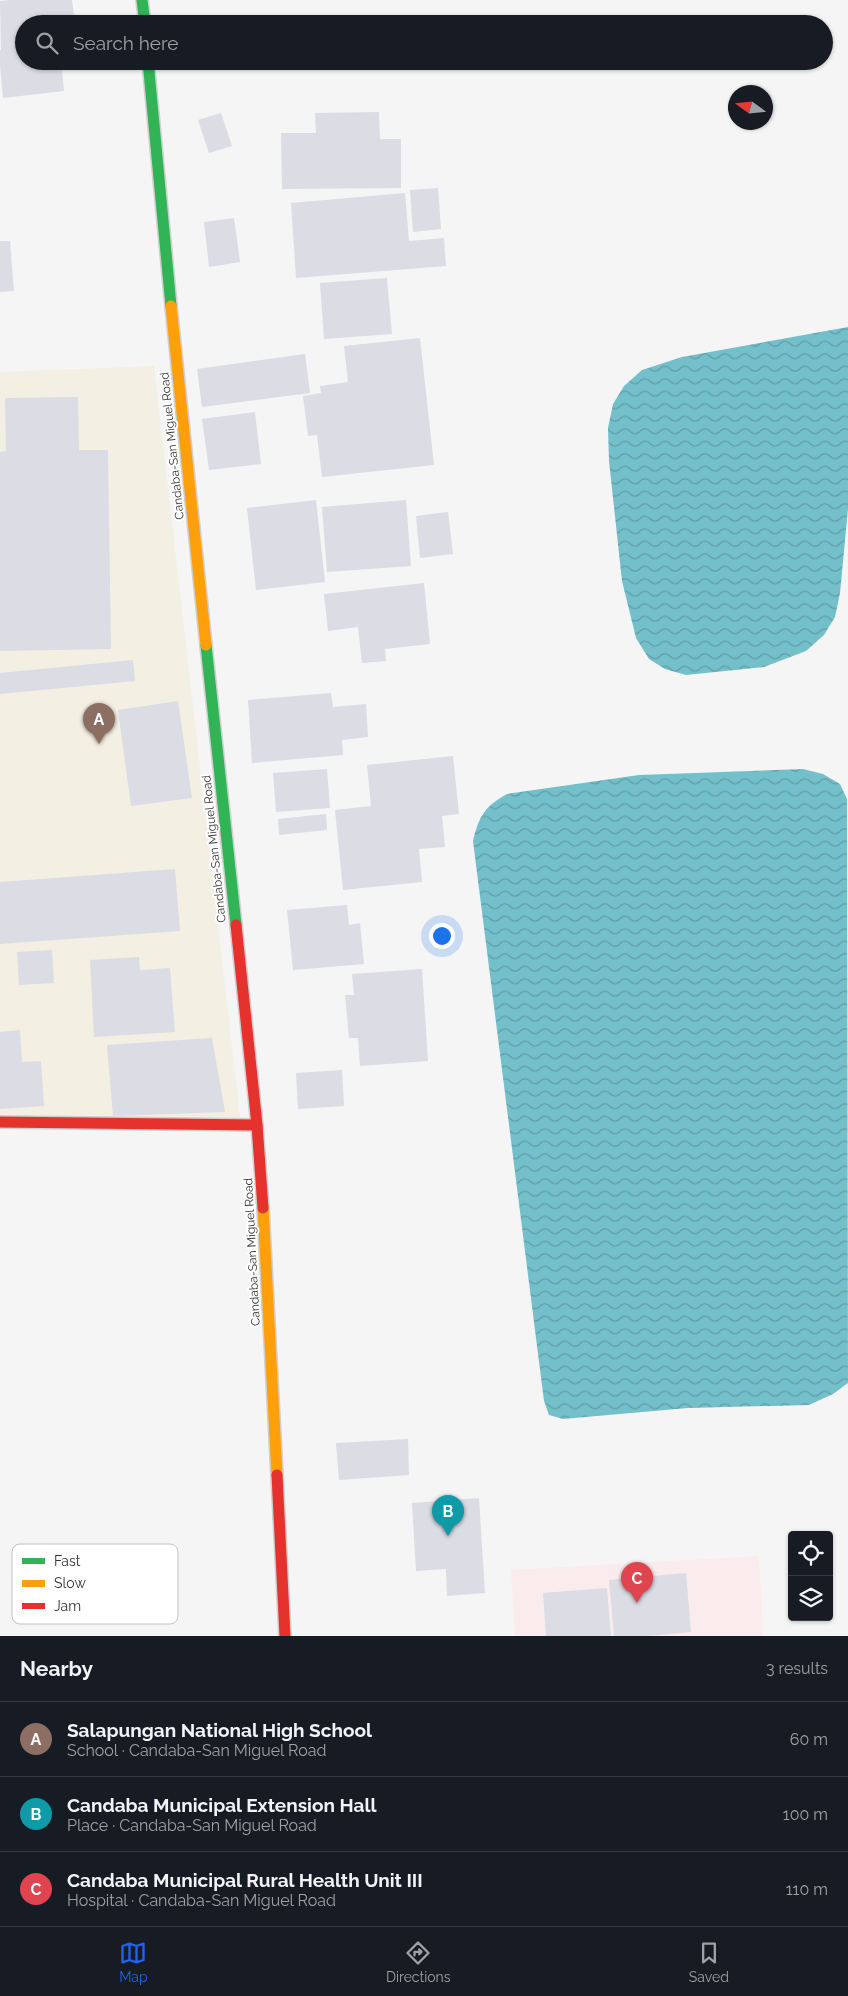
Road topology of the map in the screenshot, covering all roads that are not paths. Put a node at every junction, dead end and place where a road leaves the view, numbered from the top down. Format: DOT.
graph roads {
  1 [pos="142,0"];
  2 [pos="143,15"];
  3 [pos="149,70"];
  4 [pos="0,1122"];
  5 [pos="257,1125"];
  6 [pos="285,1636"];
  1 -- 2 [label="main road"];
  3 -- 5 [label="main road, Candaba-San Miguel Road"];
  4 -- 5 [label="main road"];
  5 -- 6 [label="main road, Candaba-San Miguel Road"];
}
